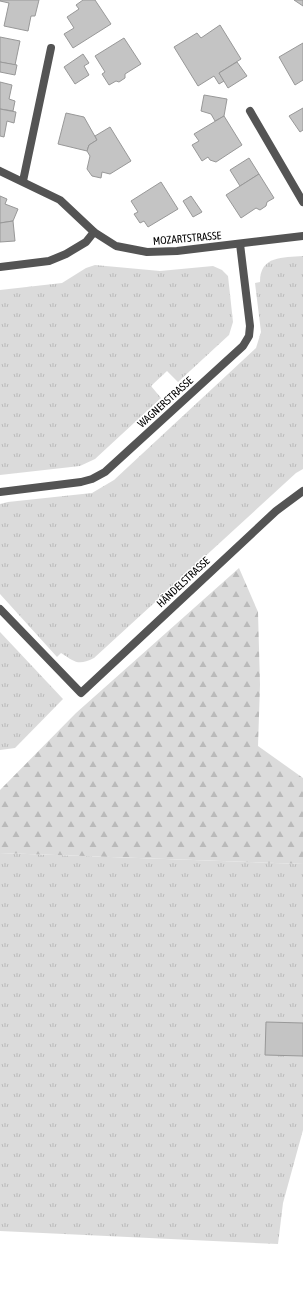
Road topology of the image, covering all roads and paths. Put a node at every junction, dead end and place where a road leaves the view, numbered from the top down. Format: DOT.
graph roads {
  1 [pos="50,48"];
  2 [pos="250,111"];
  3 [pos="0,170"];
  4 [pos="23,181"];
  5 [pos="303,202"];
  6 [pos="94,232"];
  7 [pos="303,236"];
  8 [pos="240,244"];
  9 [pos="0,267"];
  10 [pos="303,491"];
  11 [pos="0,492"];
  12 [pos="0,609"];
  1 -- 4 [label="street"];
  2 -- 5 [label="street"];
  3 -- 4 [label="street, MOZARTSTRASSE"];
  4 -- 6 [label="street, MOZARTSTRASSE"];
  6 -- 8 [label="street, MOZARTSTRASSE"];
  6 -- 9 [label="street"];
  7 -- 8 [label="street, MOZARTSTRASSE"];
  8 -- 11 [label="street, WAGNERSTRASSE"];
  10 -- 12 [label="street, HÄNDELSTRASSE"];
}
